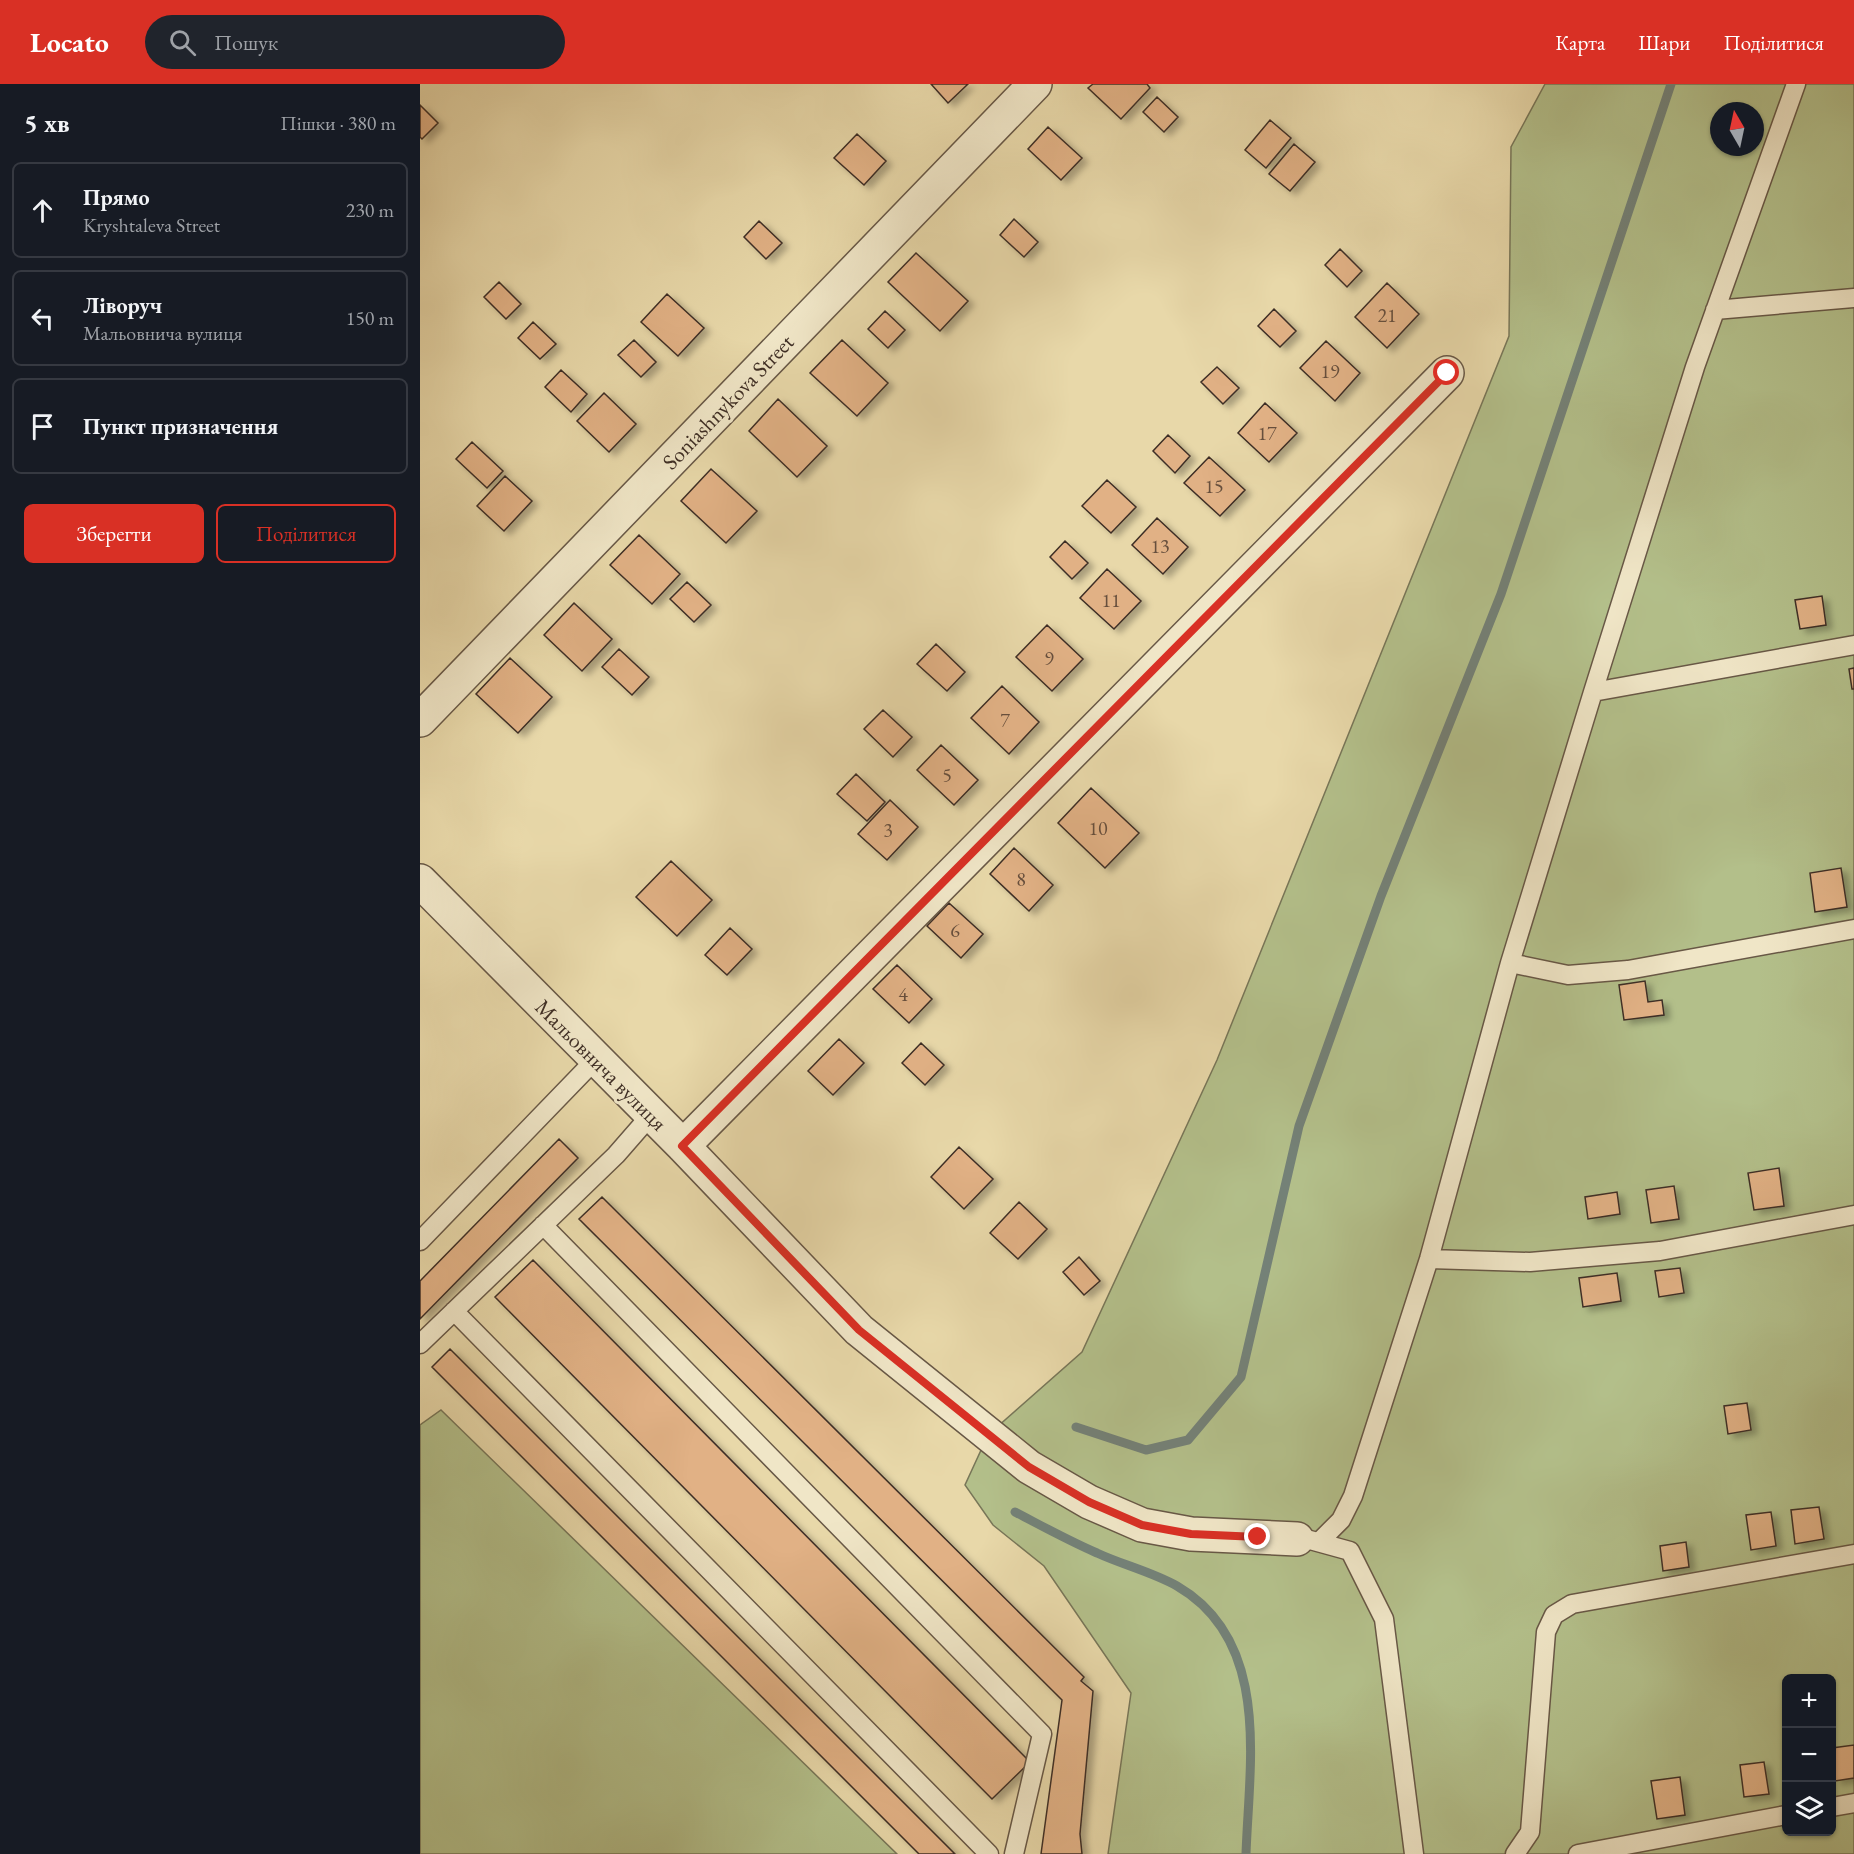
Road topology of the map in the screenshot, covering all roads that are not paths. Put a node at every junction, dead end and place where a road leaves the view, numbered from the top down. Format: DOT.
graph roads {
  1 [pos="1035,84"];
  2 [pos="1796,84"];
  3 [pos="1854,298"];
  4 [pos="1715,310"];
  5 [pos="1447,373"];
  6 [pos="1854,645"];
  7 [pos="1593,692"];
  8 [pos="420,720"];
  9 [pos="420,880"];
  10 [pos="1854,929"];
  11 [pos="1510,963"];
  12 [pos="595,1060"];
  13 [pos="650,1116"];
  14 [pos="682,1146"];
  15 [pos="1854,1215"];
  16 [pos="543,1225"];
  17 [pos="420,1241"];
  18 [pos="1429,1259"];
  19 [pos="454,1311"];
  20 [pos="420,1344"];
  21 [pos="1309,1540"];
  22 [pos="1854,1554"];
  23 [pos="1854,1803"];
  24 [pos="1836,1806"];
  25 [pos="1782,1816"];
  26 [pos="989,1854"];
  27 [pos="1014,1854"];
  28 [pos="1414,1854"];
  29 [pos="1515,1854"];
  30 [pos="1578,1854"];
  1 -- 8 [label="street, Soniashnykova Street"];
  2 -- 4 [label="lane"];
  3 -- 4 [label="lane"];
  4 -- 7 [label="lane"];
  5 -- 14 [label="street"];
  6 -- 7 [label="lane"];
  7 -- 11 [label="lane"];
  9 -- 12 [label="street, Мальовнича вулиця"];
  10 -- 11 [label="lane"];
  11 -- 18 [label="lane"];
  12 -- 13 [label="street, Мальовнича вулиця"];
  12 -- 17 [label="lane"];
  13 -- 14 [label="street, Мальовнича вулиця"];
  13 -- 16 [label="lane"];
  14 -- 21 [label="street, Мальовнича вулиця"];
  15 -- 18 [label="lane"];
  16 -- 19 [label="lane"];
  16 -- 27 [label="lane"];
  18 -- 21 [label="lane"];
  19 -- 20 [label="lane"];
  19 -- 26 [label="lane"];
  21 -- 28 [label="lane"];
  22 -- 29 [label="lane"];
  23 -- 24 [label="lane"];
  25 -- 30 [label="lane"];
}
